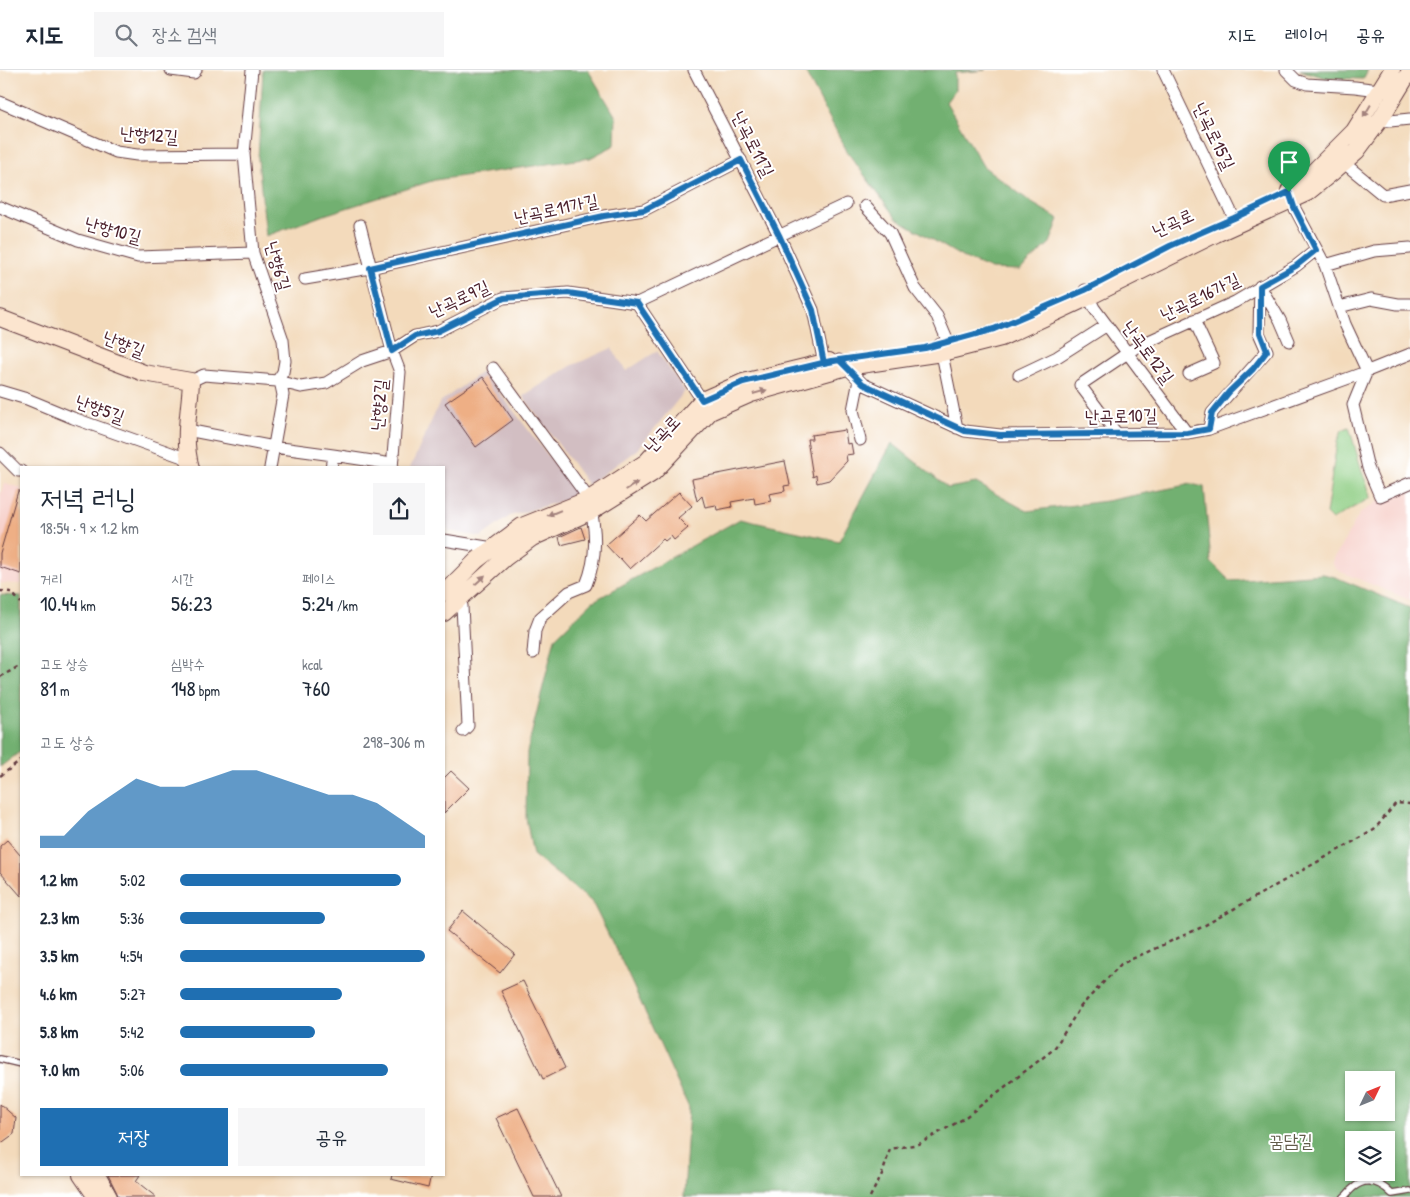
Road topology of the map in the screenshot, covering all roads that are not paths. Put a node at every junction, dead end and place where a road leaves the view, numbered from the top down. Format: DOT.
graph roads {
  1 [pos="171,70"];
  2 [pos="196,70"];
  3 [pos="252,70"];
  4 [pos="694,70"];
  5 [pos="1163,70"];
  6 [pos="1286,70"];
  7 [pos="1392,70"];
  8 [pos="1410,71"];
  9 [pos="1379,90"];
  10 [pos="0,102"];
  11 [pos="1410,119"];
  12 [pos="1380,120"];
  13 [pos="244,154"];
  14 [pos="741,160"];
  15 [pos="1344,163"];
  16 [pos="1410,190"];
  17 [pos="1290,196"];
  18 [pos="846,204"];
  19 [pos="865,206"];
  20 [pos="0,207"];
  21 [pos="1234,218"];
  22 [pos="360,225"];
  23 [pos="779,235"];
  24 [pos="1410,248"];
  25 [pos="1316,250"];
  26 [pos="253,253"];
  27 [pos="1325,265"];
  28 [pos="370,268"];
  29 [pos="305,279"];
  30 [pos="1260,286"];
  31 [pos="1087,293"];
  32 [pos="637,303"];
  33 [pos="1410,304"];
  34 [pos="1339,307"];
  35 [pos="0,318"];
  36 [pos="1194,320"];
  37 [pos="1107,325"];
  38 [pos="1289,341"];
  39 [pos="943,346"];
  40 [pos="392,351"];
  41 [pos="1128,352"];
  42 [pos="1410,354"];
  43 [pos="837,363"];
  44 [pos="493,368"];
  45 [pos="1367,372"];
  46 [pos="1189,374"];
  47 [pos="1019,375"];
  48 [pos="859,380"];
  49 [pos="278,381"];
  50 [pos="191,382"];
  51 [pos="0,391"];
  52 [pos="702,400"];
  53 [pos="958,428"];
  54 [pos="1209,429"];
  55 [pos="186,430"];
  56 [pos="1187,433"];
  57 [pos="1116,434"];
  58 [pos="860,440"];
  59 [pos="274,446"];
  60 [pos="0,453"];
  61 [pos="333,455"];
  62 [pos="190,463"];
  63 [pos="270,466"];
  64 [pos="331,466"];
  65 [pos="392,466"];
  66 [pos="20,472"];
  67 [pos="1410,483"];
  68 [pos="590,505"];
  69 [pos="445,540"];
  70 [pos="493,548"];
  71 [pos="451,593"];
  72 [pos="445,610"];
  73 [pos="533,653"];
  74 [pos="463,731"];
  75 [pos="0,1059"];
  76 [pos="20,1064"];
  77 [pos="82,1176"];
  78 [pos="98,1176"];
  79 [pos="1410,1191"];
  80 [pos="96,1197"];
  81 [pos="110,1197"];
  82 [pos="1344,1197"];
  1 -- 2 [label="street"];
  3 -- 13 [label="street, 난향6길"];
  4 -- 14 [label="street, 난곡로11길"];
  5 -- 21 [label="street, 난곡로15길"];
  6 -- 9 [label="street"];
  7 -- 9 [label="main road, 난곡로"];
  8 -- 12 [label="main road, 난곡로"];
  9 -- 17 [label="main road, 난곡로, one-way"];
  10 -- 13 [label="street, 난향12길"];
  11 -- 12 [label="street"];
  12 -- 15 [label="main road, 난곡로"];
  13 -- 26 [label="street, 난향6길"];
  14 -- 23 [label="street, 난곡로11길"];
  14 -- 28 [label="street, 난곡로11가길"];
  15 -- 16 [label="street"];
  15 -- 17 [label="main road, 난곡로"];
  17 -- 21 [label="main road, 난곡로"];
  17 -- 25 [label="street"];
  17 -- 31 [label="main road, 난곡로"];
  18 -- 23 [label="street"];
  19 -- 39 [label="street"];
  20 -- 26 [label="street, 난향10길"];
  21 -- 31 [label="main road, 난곡로"];
  22 -- 28 [label="street"];
  23 -- 32 [label="street"];
  23 -- 43 [label="street, 난곡로11길"];
  24 -- 27 [label="street"];
  25 -- 27 [label="street"];
  25 -- 30 [label="street, 난곡로16가길"];
  26 -- 49 [label="street, 난향6길"];
  27 -- 34 [label="street"];
  28 -- 29 [label="street, 난곡로11가길"];
  28 -- 40 [label="street"];
  30 -- 36 [label="street, 난곡로16가길"];
  30 -- 38 [label="street"];
  30 -- 54 [label="street, 난곡로16가길"];
  31 -- 37 [label="street, 난곡로12길"];
  31 -- 39 [label="main road, 난곡로"];
  32 -- 40 [label="street, 난곡로9길"];
  32 -- 52 [label="street"];
  33 -- 34 [label="street"];
  34 -- 45 [label="street"];
  35 -- 50 [label="main road, 난향길"];
  36 -- 41 [label="street, 난곡로16가길"];
  36 -- 46 [label="street"];
  37 -- 41 [label="street, 난곡로12길"];
  37 -- 47 [label="street"];
  39 -- 43 [label="main road, 난곡로"];
  39 -- 53 [label="street"];
  40 -- 49 [label="street, 난곡로9길"];
  40 -- 65 [label="street, 난향2길"];
  41 -- 56 [label="street, 난곡로12길"];
  41 -- 57 [label="street, 난곡로16가길"];
  42 -- 45 [label="street, 난곡로10길"];
  43 -- 48 [label="street, 난곡로10길"];
  43 -- 52 [label="main road, 난곡로"];
  68 -- 43 [label="main road, 난곡로, one-way"];
  44 -- 68 [label="street"];
  45 -- 54 [label="street, 난곡로10길"];
  45 -- 67 [label="street"];
  48 -- 53 [label="street, 난곡로10길"];
  48 -- 58 [label="street"];
  49 -- 50 [label="street"];
  49 -- 59 [label="street"];
  50 -- 55 [label="main road"];
  51 -- 62 [label="street, 난향5길"];
  52 -- 68 [label="main road, 난곡로"];
  53 -- 57 [label="street, 난곡로10길"];
  54 -- 56 [label="street, 난곡로10길"];
  55 -- 59 [label="street"];
  55 -- 62 [label="main road"];
  56 -- 57 [label="street, 난곡로10길"];
  59 -- 61 [label="street"];
  59 -- 63 [label="street"];
  60 -- 66 [label="street"];
  61 -- 64 [label="street"];
  61 -- 65 [label="street, 난향2길"];
  68 -- 70 [label="main road, 난곡로, one-way"];
  71 -- 68 [label="main road, 난곡로, one-way"];
  68 -- 73 [label="street"];
  69 -- 70 [label="street"];
  70 -- 71 [label="main road, 난곡로"];
  71 -- 72 [label="main road, 난곡로"];
  71 -- 74 [label="street"];
  75 -- 76 [label="lane"];
  77 -- 80 [label="main road"];
  78 -- 81 [label="main road"];
  79 -- 82 [label="lane"];
}
